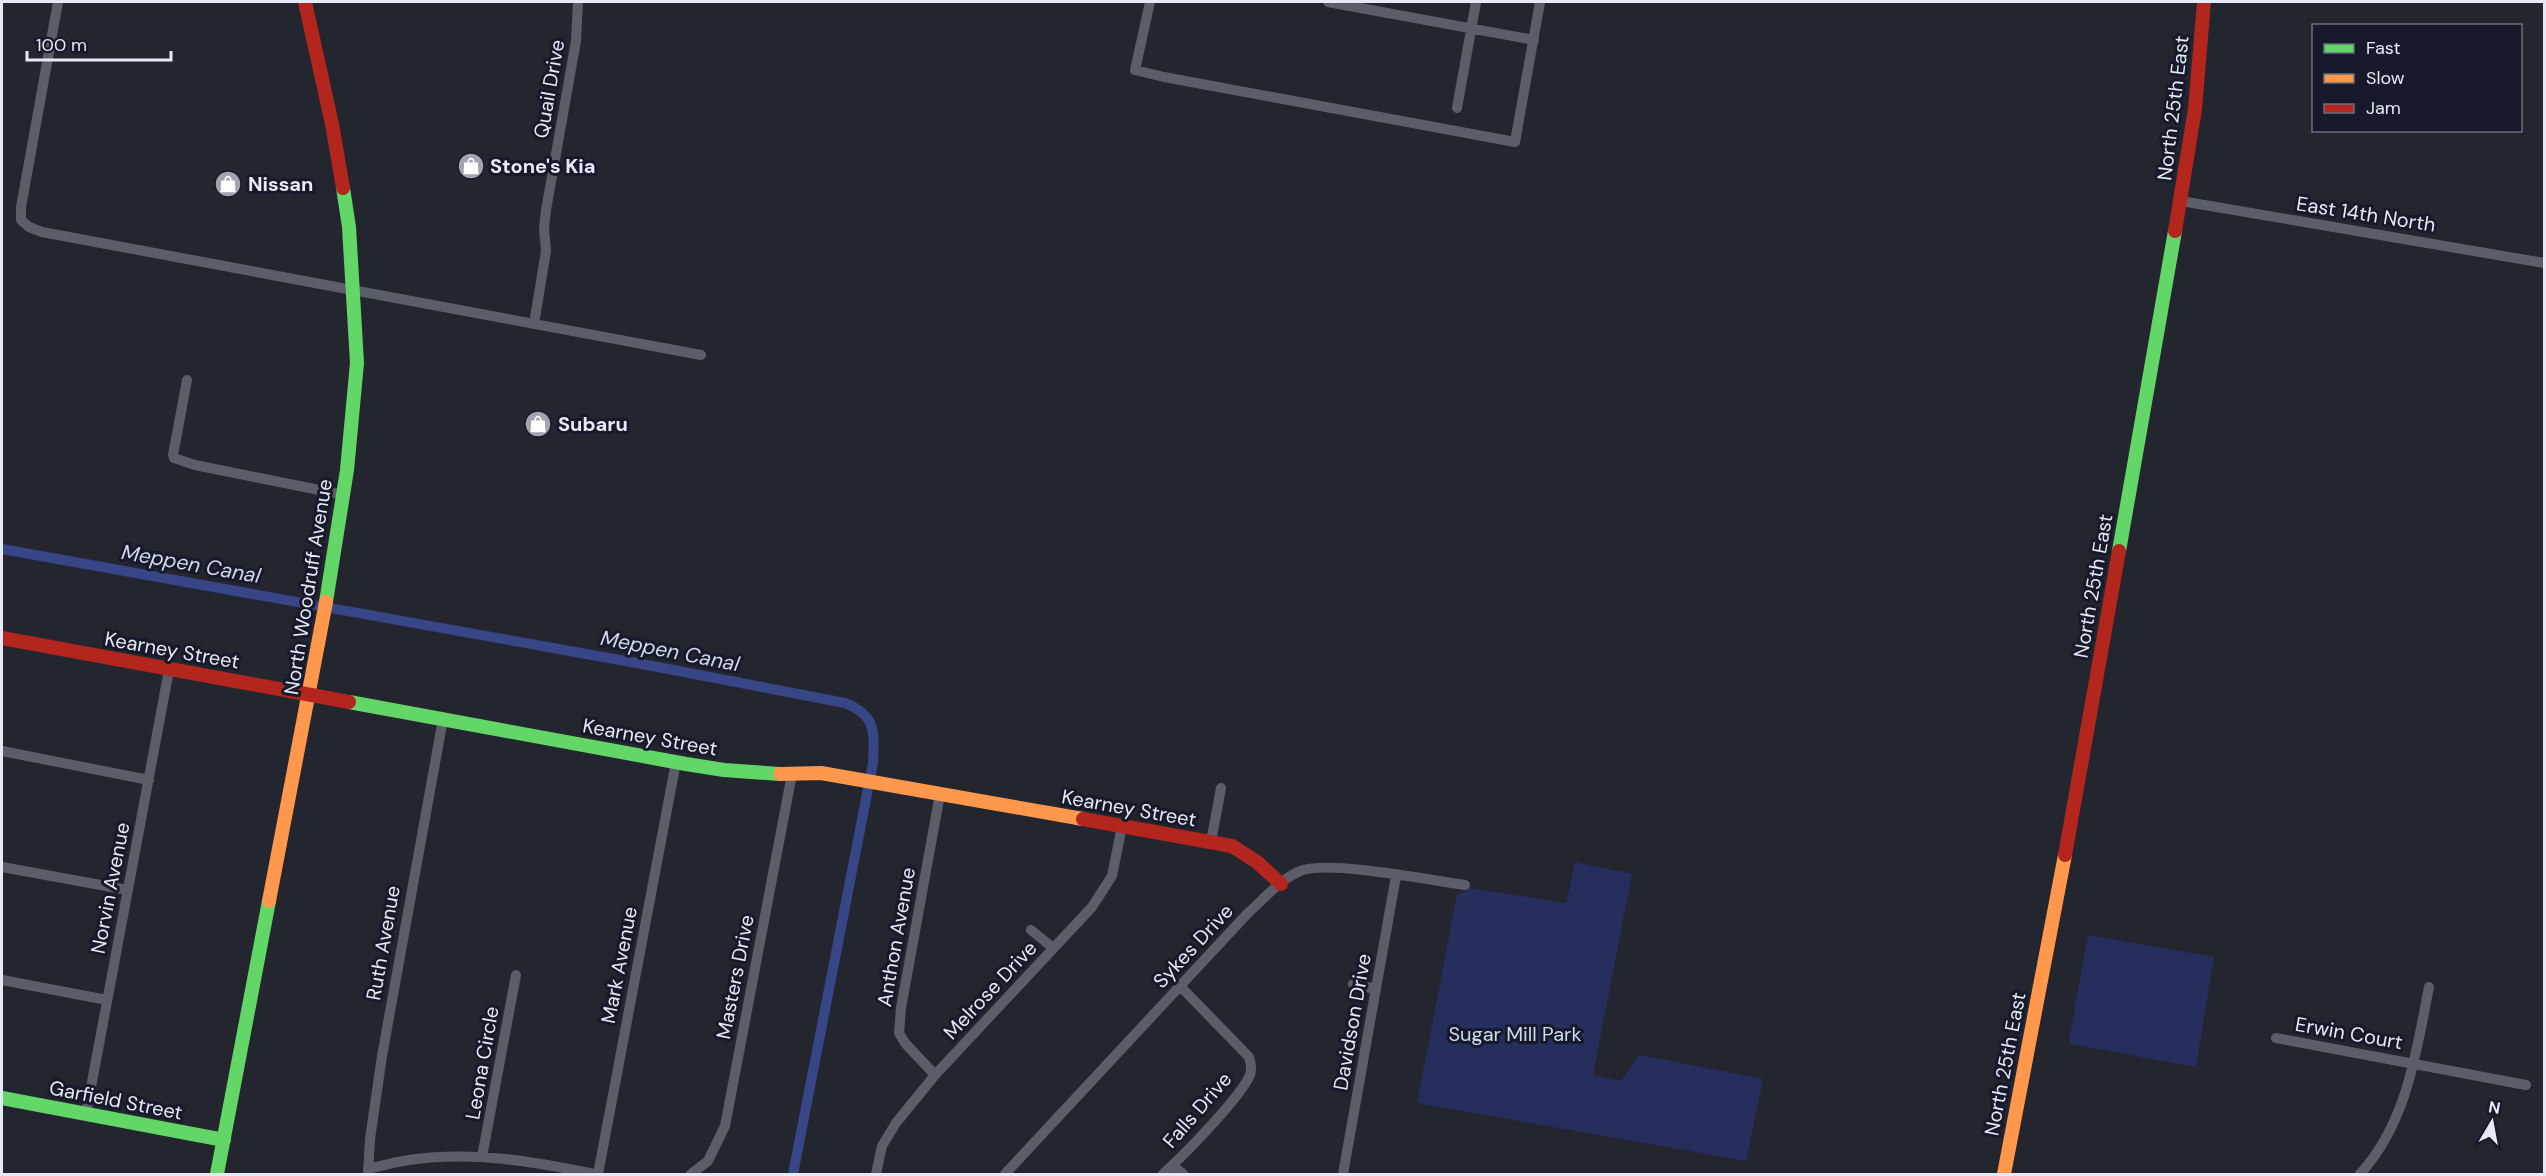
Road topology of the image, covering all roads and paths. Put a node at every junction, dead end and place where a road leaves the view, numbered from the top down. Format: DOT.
graph roads {
  1 [pos="58,2"];
  2 [pos="305,2"];
  3 [pos="578,2"];
  4 [pos="1150,2"];
  5 [pos="1328,2"];
  6 [pos="1476,2"];
  7 [pos="1540,2"];
  8 [pos="2204,2"];
  9 [pos="1471,28"];
  10 [pos="1534,40"];
  11 [pos="1457,108"];
  12 [pos="2181,201"];
  13 [pos="2544,263"];
  14 [pos="354,291"];
  15 [pos="534,324"];
  16 [pos="701,355"];
  17 [pos="187,380"];
  18 [pos="344,495"];
  19 [pos="2,638"];
  20 [pos="169,670"];
  21 [pos="311,694"];
  22 [pos="443,720"];
  23 [pos="2,751"];
  24 [pos="676,762"];
  25 [pos="792,774"];
  26 [pos="148,780"];
  27 [pos="1221,788"];
  28 [pos="940,794"];
  29 [pos="1122,826"];
  30 [pos="1211,842"];
  31 [pos="2,867"];
  32 [pos="1396,876"];
  33 [pos="1281,884"];
  34 [pos="1464,885"];
  35 [pos="128,890"];
  36 [pos="1031,930"];
  37 [pos="1053,948"];
  38 [pos="516,975"];
  39 [pos="2,980"];
  40 [pos="1353,984"];
  41 [pos="1180,987"];
  42 [pos="2430,987"];
  43 [pos="1376,989"];
  44 [pos="107,1000"];
  45 [pos="2276,1038"];
  46 [pos="2414,1063"];
  47 [pos="935,1075"];
  48 [pos="2526,1084"];
  49 [pos="2,1098"];
  50 [pos="87,1114"];
  51 [pos="224,1140"];
  52 [pos="482,1157"];
  53 [pos="1173,1166"];
  54 [pos="368,1172"];
  55 [pos="217,1174"];
  56 [pos="596,1174"];
  57 [pos="691,1174"];
  58 [pos="876,1174"];
  59 [pos="1005,1174"];
  60 [pos="1163,1174"];
  61 [pos="1183,1174"];
  62 [pos="1343,1174"];
  63 [pos="2004,1174"];
  64 [pos="2360,1174"];
  1 -- 14 [label="street"];
  2 -- 14 [label="main road, North Woodruff Avenue"];
  3 -- 15 [label="street, Quail Drive"];
  4 -- 10 [label="street"];
  5 -- 9 [label="street"];
  6 -- 9 [label="street"];
  7 -- 10 [label="street"];
  8 -- 12 [label="main road, North 25th East"];
  9 -- 10 [label="street"];
  9 -- 11 [label="street"];
  12 -- 13 [label="street, East 14th North"];
  12 -- 63 [label="main road, North 25th East"];
  14 -- 15 [label="street"];
  14 -- 18 [label="main road, North Woodruff Avenue"];
  15 -- 16 [label="street"];
  17 -- 18 [label="street"];
  18 -- 21 [label="main road, North Woodruff Avenue"];
  19 -- 20 [label="main road, Kearney Street"];
  20 -- 21 [label="main road, Kearney Street"];
  20 -- 26 [label="street, Norvin Avenue"];
  21 -- 22 [label="main road, Kearney Street"];
  21 -- 51 [label="main road, North Woodruff Avenue"];
  22 -- 24 [label="main road, Kearney Street"];
  22 -- 54 [label="street, Ruth Avenue"];
  23 -- 26 [label="street"];
  24 -- 25 [label="main road, Kearney Street"];
  24 -- 56 [label="street, Mark Avenue"];
  25 -- 28 [label="main road, Kearney Street"];
  25 -- 57 [label="street, Masters Drive"];
  26 -- 35 [label="street, Norvin Avenue"];
  27 -- 30 [label="street"];
  28 -- 29 [label="main road, Kearney Street"];
  28 -- 47 [label="street, Anthon Avenue"];
  29 -- 30 [label="main road, Kearney Street"];
  29 -- 37 [label="street, Melrose Drive"];
  30 -- 33 [label="main road, Kearney Street"];
  31 -- 35 [label="street"];
  32 -- 33 [label="street, Sykes Drive"];
  32 -- 34 [label="street, Sykes Drive"];
  32 -- 43 [label="street, Davidson Drive"];
  33 -- 41 [label="street, Sykes Drive"];
  35 -- 44 [label="street, Norvin Avenue"];
  36 -- 37 [label="street"];
  37 -- 47 [label="street, Melrose Drive"];
  38 -- 52 [label="street, Leona Circle"];
  39 -- 44 [label="street"];
  40 -- 43 [label="street"];
  41 -- 53 [label="street, Falls Drive"];
  41 -- 59 [label="street, Sykes Drive"];
  42 -- 46 [label="street"];
  43 -- 62 [label="street, Davidson Drive"];
  44 -- 50 [label="street, Norvin Avenue"];
  45 -- 46 [label="street, Erwin Court"];
  46 -- 48 [label="street, Erwin Court"];
  46 -- 64 [label="street"];
  47 -- 58 [label="street, Melrose Drive"];
  49 -- 50 [label="main road, Garfield Street"];
  50 -- 51 [label="main road, Garfield Street"];
  51 -- 55 [label="main road, North Woodruff Avenue"];
  52 -- 54 [label="street"];
  52 -- 56 [label="street"];
  53 -- 60 [label="street, Falls Drive"];
  53 -- 61 [label="street"];
}
